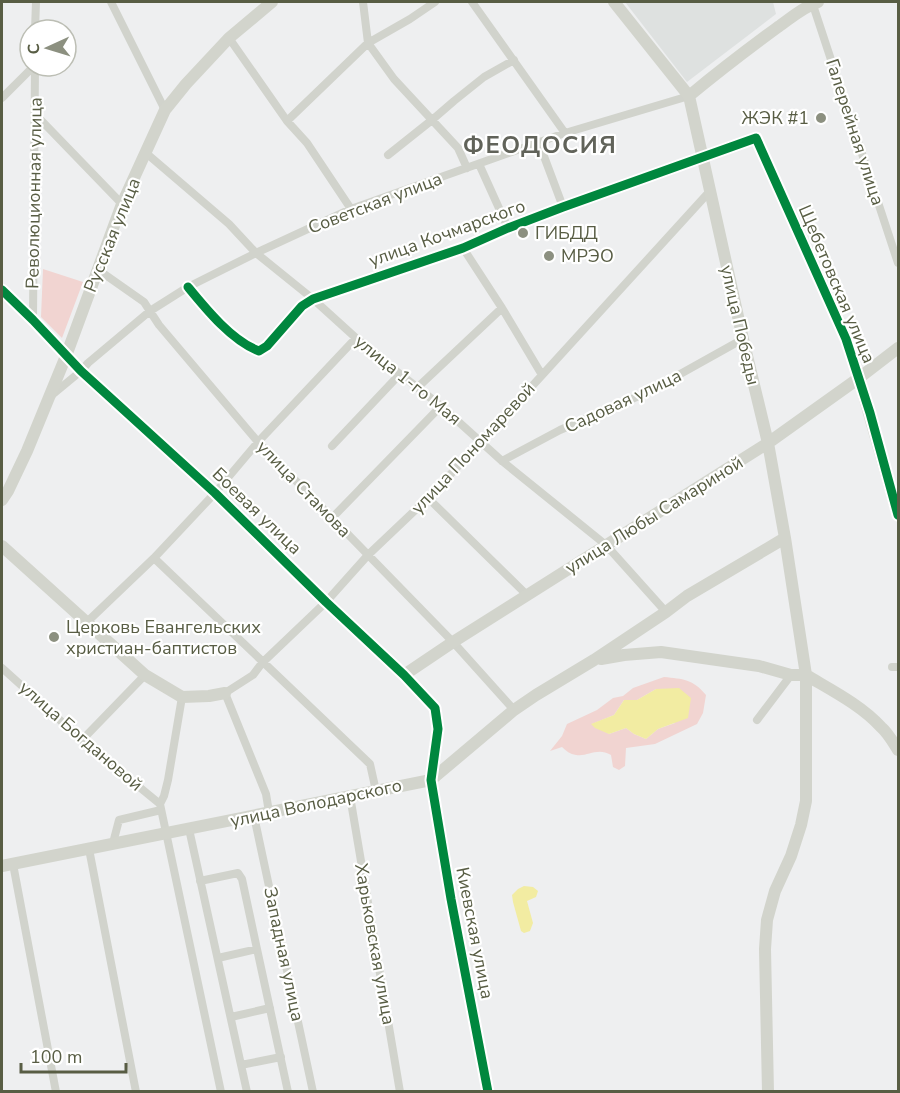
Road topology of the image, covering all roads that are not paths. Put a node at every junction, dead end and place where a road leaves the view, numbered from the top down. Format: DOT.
graph roads {
  1 [pos="36,2"];
  2 [pos="111,2"];
  3 [pos="272,2"];
  4 [pos="363,2"];
  5 [pos="435,2"];
  6 [pos="472,2"];
  7 [pos="614,2"];
  8 [pos="814,2"];
  9 [pos="36,18"];
  10 [pos="229,38"];
  11 [pos="368,43"];
  12 [pos="514,60"];
  13 [pos="23,78"];
  14 [pos="35,78"];
  15 [pos="689,96"];
  16 [pos="2,98"];
  17 [pos="165,110"];
  18 [pos="36,115"];
  19 [pos="432,120"];
  20 [pos="287,121"];
  21 [pos="565,133"];
  22 [pos="756,138"];
  23 [pos="539,143"];
  24 [pos="146,153"];
  25 [pos="388,155"];
  26 [pos="703,158"];
  27 [pos="479,164"];
  28 [pos="467,168"];
  29 [pos="710,191"];
  30 [pos="123,204"];
  31 [pos="564,207"];
  32 [pos="351,209"];
  33 [pos="508,228"];
  34 [pos="463,248"];
  35 [pos="256,253"];
  36 [pos="898,263"];
  37 [pos="97,268"];
  38 [pos="188,287"];
  39 [pos="2,290"];
  40 [pos="313,299"];
  41 [pos="502,308"];
  42 [pos="150,311"];
  43 [pos="33,320"];
  44 [pos="356,338"];
  45 [pos="743,339"];
  46 [pos="898,348"];
  47 [pos="66,356"];
  48 [pos="85,367"];
  49 [pos="400,374"];
  50 [pos="542,375"];
  51 [pos="859,378"];
  52 [pos="418,387"];
  53 [pos="49,398"];
  54 [pos="441,406"];
  55 [pos="482,441"];
  56 [pos="258,442"];
  57 [pos="768,443"];
  58 [pos="332,446"];
  59 [pos="502,461"];
  60 [pos="216,493"];
  61 [pos="428,498"];
  62 [pos="2,500"];
  63 [pos="898,515"];
  64 [pos="332,518"];
  65 [pos="785,538"];
  66 [pos="606,545"];
  67 [pos="2,546"];
  68 [pos="368,555"];
  69 [pos="154,558"];
  70 [pos="528,596"];
  71 [pos="326,602"];
  72 [pos="666,612"];
  73 [pos="87,622"];
  74 [pos="453,642"];
  75 [pos="594,660"];
  76 [pos="262,663"];
  77 [pos="2,668"];
  78 [pos="145,675"];
  79 [pos="405,675"];
  80 [pos="791,675"];
  81 [pos="806,675"];
  82 [pos="225,693"];
  83 [pos="182,697"];
  84 [pos="514,710"];
  85 [pos="757,720"];
  86 [pos="82,740"];
  87 [pos="898,750"];
  88 [pos="431,780"];
  89 [pos="376,791"];
  90 [pos="350,796"];
  91 [pos="161,807"];
  92 [pos="269,812"];
  93 [pos="254,816"];
  94 [pos="189,829"];
  95 [pos="167,833"];
  96 [pos="113,843"];
  97 [pos="89,849"];
  98 [pos="8,865"];
  99 [pos="200,881"];
  100 [pos="257,949"];
  101 [pos="218,958"];
  102 [pos="270,1008"];
  103 [pos="231,1017"];
  104 [pos="281,1056"];
  105 [pos="242,1065"];
  106 [pos="56,1092"];
  107 [pos="136,1092"];
  108 [pos="221,1092"];
  109 [pos="248,1092"];
  110 [pos="288,1092"];
  111 [pos="313,1092"];
  112 [pos="400,1092"];
  113 [pos="488,1092"];
  114 [pos="768,1092"];
  1 -- 9 [label="street"];
  2 -- 17 [label="street"];
  3 -- 10 [label="main road, Русская улица"];
  4 -- 11 [label="street"];
  5 -- 11 [label="street"];
  6 -- 12 [label="street"];
  7 -- 15 [label="main road, улица Победы"];
  8 -- 15 [label="main road, Советская улица"];
  8 -- 36 [label="street, Галерейная улица"];
  10 -- 17 [label="main road, Русская улица"];
  10 -- 20 [label="street"];
  11 -- 19 [label="street"];
  11 -- 20 [label="street"];
  12 -- 19 [label="street"];
  12 -- 21 [label="street"];
  13 -- 16 [label="street"];
  14 -- 18 [label="street, Революционная улица"];
  15 -- 21 [label="street, Советская улица"];
  15 -- 26 [label="main road, улица Победы"];
  17 -- 24 [label="main road, Русская улица"];
  18 -- 30 [label="street"];
  18 -- 43 [label="street, Революционная улица"];
  19 -- 25 [label="street"];
  19 -- 28 [label="street"];
  20 -- 32 [label="street"];
  21 -- 23 [label="street, Советская улица"];
  22 -- 26 [label="street, улица Кочмарского"];
  22 -- 51 [label="street, Щебетовская улица"];
  23 -- 27 [label="street, Советская улица"];
  23 -- 31 [label="street"];
  24 -- 30 [label="main road, Русская улица"];
  24 -- 35 [label="street, улица 1-го Мая"];
  26 -- 29 [label="main road, улица Победы"];
  26 -- 31 [label="street, улица Кочмарского"];
  27 -- 28 [label="street, Советская улица"];
  27 -- 33 [label="street"];
  28 -- 32 [label="street, Советская улица"];
  29 -- 45 [label="main road, улица Победы"];
  29 -- 50 [label="street, улица Пономаревой"];
  30 -- 37 [label="main road, Русская улица"];
  31 -- 33 [label="street, улица Кочмарского"];
  32 -- 35 [label="street, Советская улица"];
  33 -- 34 [label="street, улица Кочмарского"];
  34 -- 40 [label="street, улица Кочмарского"];
  34 -- 41 [label="street"];
  35 -- 38 [label="street, Советская улица"];
  35 -- 40 [label="street, улица 1-го Мая"];
  37 -- 42 [label="street, улица Стамова"];
  37 -- 47 [label="main road, Русская улица"];
  38 -- 40 [label="street, улица Кочмарского"];
  38 -- 42 [label="street, Советская улица"];
  39 -- 43 [label="main road, Боевая улица"];
  40 -- 44 [label="street, улица 1-го Мая"];
  41 -- 50 [label="street"];
  41 -- 52 [label="street"];
  42 -- 48 [label="street, Советская улица"];
  42 -- 56 [label="street, улица Стамова"];
  43 -- 47 [label="main road, Боевая улица"];
  44 -- 49 [label="street, улица 1-го Мая"];
  44 -- 56 [label="street"];
  45 -- 57 [label="main road, улица Победы"];
  45 -- 59 [label="street, Садовая улица"];
  46 -- 51 [label="main road, улица Любы Самариной"];
  47 -- 48 [label="main road, Боевая улица"];
  47 -- 53 [label="main road, Русская улица"];
  48 -- 53 [label="street, Советская улица"];
  48 -- 60 [label="main road, Боевая улица"];
  49 -- 52 [label="street, улица 1-го Мая"];
  49 -- 58 [label="street"];
  50 -- 55 [label="street, улица Пономаревой"];
  51 -- 57 [label="main road, улица Любы Самариной"];
  51 -- 63 [label="main road, Щебетовская улица"];
  52 -- 54 [label="street, улица 1-го Мая"];
  53 -- 62 [label="main road, Русская улица"];
  54 -- 55 [label="street, улица 1-го Мая"];
  54 -- 64 [label="street"];
  55 -- 59 [label="street, улица 1-го Мая"];
  55 -- 61 [label="street, улица Пономаревой"];
  56 -- 60 [label="street"];
  56 -- 64 [label="street, улица Стамова"];
  57 -- 65 [label="main road, улица Победы"];
  57 -- 66 [label="main road, улица Любы Самариной"];
  59 -- 66 [label="street, улица 1-го Мая"];
  60 -- 69 [label="street"];
  60 -- 71 [label="main road, Боевая улица"];
  61 -- 68 [label="street, улица Пономаревой"];
  61 -- 70 [label="street"];
  64 -- 68 [label="street, улица Стамова"];
  65 -- 72 [label="main road, улица Володарского"];
  65 -- 81 [label="main road, улица Победы"];
  66 -- 70 [label="main road, улица Любы Самариной"];
  66 -- 72 [label="street, улица 1-го Мая"];
  67 -- 73 [label="main road"];
  68 -- 71 [label="street, улица Пономаревой"];
  68 -- 74 [label="street, улица Стамова"];
  69 -- 73 [label="street"];
  69 -- 76 [label="street"];
  70 -- 74 [label="main road, улица Любы Самариной"];
  71 -- 76 [label="street, улица Пономаревой"];
  71 -- 79 [label="main road, Боевая улица"];
  72 -- 75 [label="main road, улица Володарского"];
  73 -- 78 [label="main road"];
  74 -- 79 [label="main road, улица Любы Самариной"];
  74 -- 84 [label="street, улица Стамова"];
  75 -- 80 [label="main road, улица Володарского"];
  75 -- 84 [label="main road, улица Володарского"];
  76 -- 82 [label="street, улица Пономаревой"];
  76 -- 89 [label="street"];
  77 -- 86 [label="street, улица Богдановой"];
  78 -- 83 [label="main road"];
  78 -- 86 [label="street"];
  79 -- 88 [label="main road, Боевая улица"];
  80 -- 81 [label="main road, улица Володарского"];
  80 -- 85 [label="street"];
  81 -- 87 [label="main road"];
  81 -- 114 [label="main road, улица Победы"];
  82 -- 83 [label="main road"];
  82 -- 92 [label="street"];
  83 -- 91 [label="street"];
  84 -- 88 [label="main road, улица Володарского"];
  86 -- 91 [label="street, улица Богдановой"];
  88 -- 89 [label="main road, улица Володарского"];
  88 -- 113 [label="street, Киевская улица"];
  89 -- 90 [label="main road, улица Володарского"];
  90 -- 92 [label="main road, улица Володарского"];
  90 -- 112 [label="street, Харьковская улица"];
  91 -- 95 [label="street"];
  91 -- 96 [label="street"];
  92 -- 93 [label="main road, улица Володарского"];
  93 -- 94 [label="main road, улица Володарского"];
  93 -- 111 [label="street, Западная улица"];
  94 -- 95 [label="main road, улица Володарского"];
  94 -- 99 [label="street"];
  95 -- 96 [label="main road, улица Володарского"];
  95 -- 108 [label="street"];
  96 -- 97 [label="main road, улица Володарского"];
  97 -- 98 [label="main road, улица Володарского"];
  97 -- 107 [label="street"];
  98 -- 106 [label="street"];
  99 -- 100 [label="street"];
  99 -- 101 [label="street"];
  100 -- 101 [label="street"];
  100 -- 102 [label="street"];
  101 -- 103 [label="street"];
  102 -- 103 [label="street"];
  102 -- 104 [label="street"];
  103 -- 105 [label="street"];
  104 -- 105 [label="street"];
  104 -- 110 [label="street"];
  105 -- 109 [label="street"];
}
